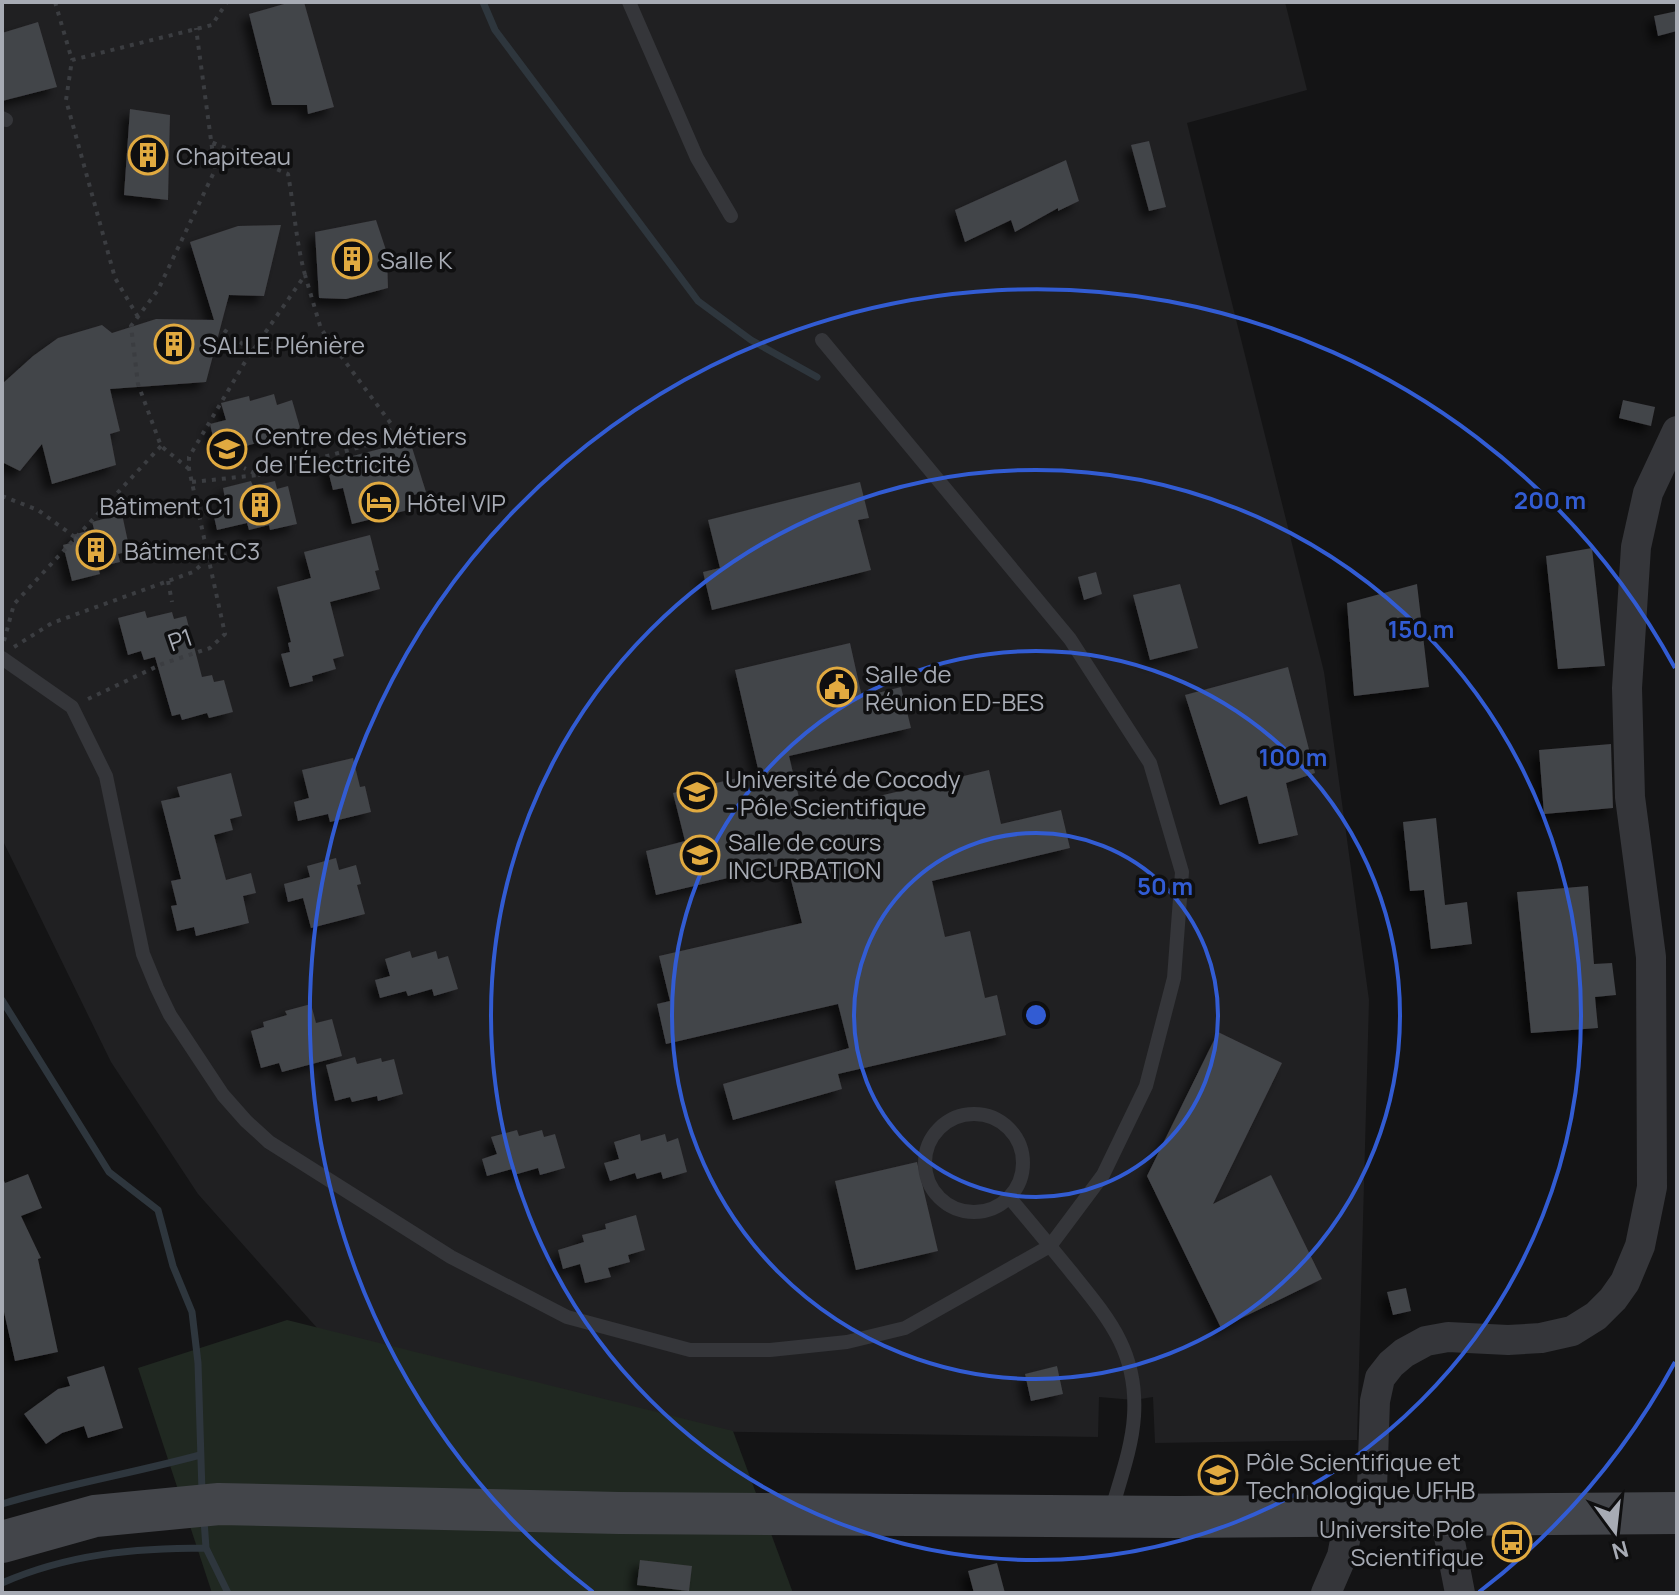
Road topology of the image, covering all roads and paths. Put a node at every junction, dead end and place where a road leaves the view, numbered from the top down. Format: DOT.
graph roads {
  1 [pos="55,2"];
  2 [pos="227,2"];
  3 [pos="629,2"];
  4 [pos="196,28"];
  5 [pos="72,60"];
  6 [pos="209,141"];
  7 [pos="731,216"];
  8 [pos="305,275"];
  9 [pos="139,317"];
  10 [pos="224,330"];
  11 [pos="822,340"];
  12 [pos="252,351"];
  13 [pos="1677,431"];
  14 [pos="161,446"];
  15 [pos="244,468"];
  16 [pos="189,469"];
  17 [pos="258,475"];
  18 [pos="192,482"];
  19 [pos="1677,483"];
  20 [pos="1648,493"];
  21 [pos="2,496"];
  22 [pos="76,538"];
  23 [pos="259,550"];
  24 [pos="209,558"];
  25 [pos="168,581"];
  26 [pos="172,602"];
  27 [pos="2,646"];
  28 [pos="2,656"];
  29 [pos="72,707"];
  30 [pos="1009,1197"];
  31 [pos="1050,1246"];
  32 [pos="1677,1513"];
  33 [pos="1110,1516"];
  34 [pos="1360,1516"];
  35 [pos="1445,1516"];
  36 [pos="2,1542"];
  37 [pos="1326,1593"];
  38 [pos="1460,1593"];
  1 -- 5 [label="path"];
  2 -- 4 [label="path"];
  3 -- 7 [label="lane"];
  4 -- 5 [label="path"];
  4 -- 6 [label="path"];
  5 -- 9 [label="path"];
  6 -- 8 [label="path"];
  6 -- 9 [label="path"];
  8 -- 12 [label="path"];
  8 -- 17 [label="path"];
  9 -- 14 [label="path"];
  10 -- 12 [label="path"];
  11 -- 31 [label="lane"];
  12 -- 16 [label="path"];
  13 -- 20 [label="street"];
  14 -- 16 [label="path"];
  14 -- 22 [label="path"];
  15 -- 17 [label="path"];
  16 -- 18 [label="path"];
  17 -- 18 [label="path"];
  18 -- 24 [label="path"];
  19 -- 20 [label="street"];
  20 -- 34 [label="street"];
  21 -- 22 [label="path"];
  22 -- 27 [label="path"];
  23 -- 24 [label="path"];
  24 -- 25 [label="path"];
  24 -- 29 [label="path, P1"];
  25 -- 26 [label="path"];
  25 -- 28 [label="path"];
  28 -- 29 [label="lane"];
  29 -- 31 [label="lane"];
  30 -- 30 [label="lane"];
  30 -- 31 [label="lane"];
  31 -- 33 [label="lane"];
  32 -- 35 [label="main road"];
  33 -- 34 [label="main road"];
  33 -- 36 [label="main road"];
  34 -- 35 [label="main road"];
  34 -- 37 [label="street"];
  35 -- 38 [label="street"];
}
